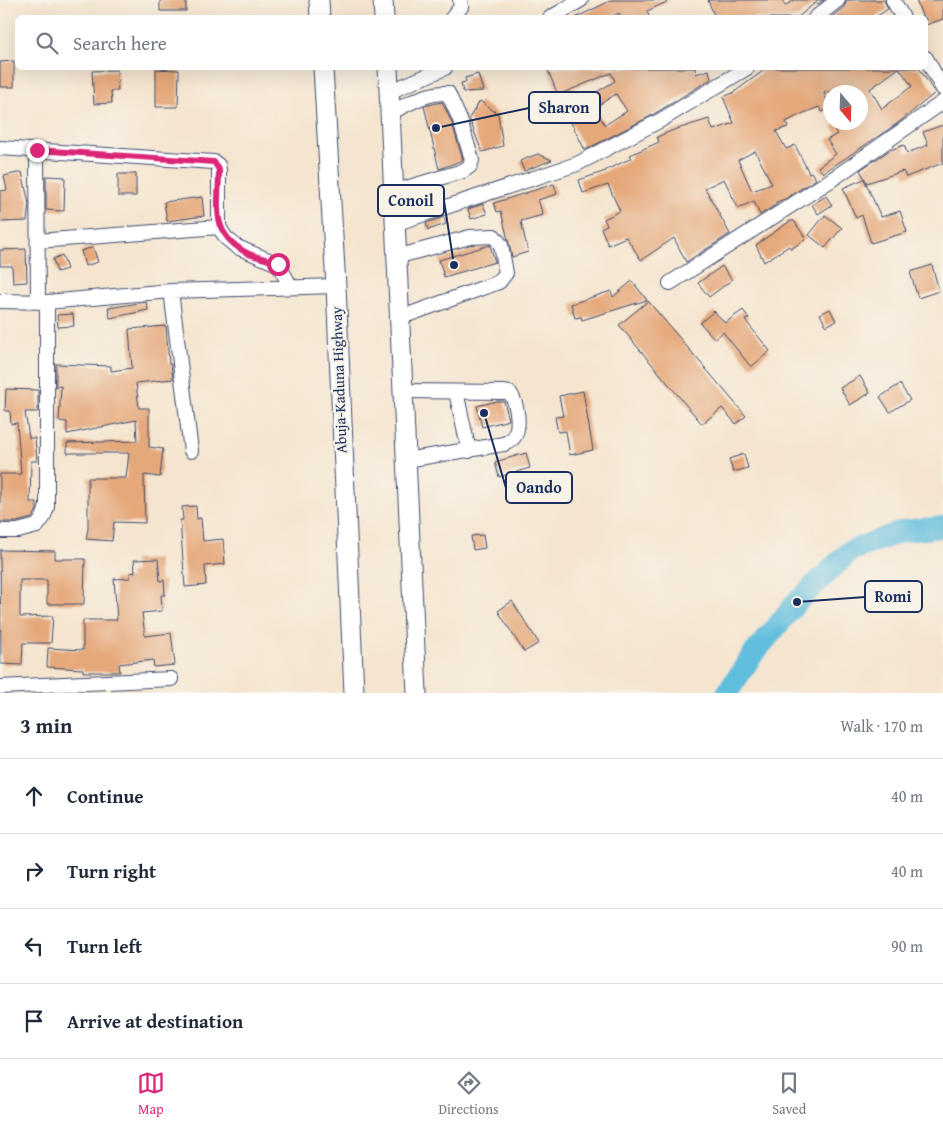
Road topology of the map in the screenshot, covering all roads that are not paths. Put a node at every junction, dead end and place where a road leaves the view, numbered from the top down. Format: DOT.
graph roads {
  1 [pos="318,0"];
  2 [pos="383,0"];
  3 [pos="460,0"];
  4 [pos="581,0"];
  5 [pos="838,0"];
  6 [pos="893,0"];
  7 [pos="320,15"];
  8 [pos="384,15"];
  9 [pos="454,15"];
  10 [pos="555,15"];
  11 [pos="819,15"];
  12 [pos="901,15"];
  13 [pos="928,62"];
  14 [pos="322,70"];
  15 [pos="388,70"];
  16 [pos="439,70"];
  17 [pos="744,70"];
  18 [pos="943,89"];
  19 [pos="389,92"];
  20 [pos="943,102"];
  21 [pos="390,114"];
  22 [pos="0,148"];
  23 [pos="37,150"];
  24 [pos="393,192"];
  25 [pos="394,224"];
  26 [pos="219,227"];
  27 [pos="38,241"];
  28 [pos="396,256"];
  29 [pos="670,283"];
  30 [pos="336,286"];
  31 [pos="291,287"];
  32 [pos="171,291"];
  33 [pos="0,301"];
  34 [pos="43,302"];
  35 [pos="399,318"];
  36 [pos="403,391"];
  37 [pos="456,392"];
  38 [pos="191,451"];
  39 [pos="469,451"];
  40 [pos="406,460"];
  41 [pos="0,531"];
  42 [pos="171,679"];
  43 [pos="354,686"];
  44 [pos="0,687"];
  45 [pos="417,690"];
  1 -- 7 [label="highway"];
  2 -- 8 [label="highway"];
  3 -- 9 [label="street"];
  4 -- 10 [label="street"];
  5 -- 11 [label="street"];
  6 -- 12 [label="street"];
  13 -- 18 [label="street"];
  14 -- 30 [label="highway, Abuja-Kaduna Highway"];
  15 -- 19 [label="highway"];
  16 -- 19 [label="street"];
  17 -- 25 [label="street"];
  19 -- 21 [label="highway"];
  20 -- 29 [label="street"];
  21 -- 24 [label="highway"];
  21 -- 24 [label="street"];
  22 -- 23 [label="street"];
  23 -- 26 [label="street"];
  23 -- 27 [label="street"];
  24 -- 25 [label="highway"];
  25 -- 28 [label="highway"];
  26 -- 27 [label="street"];
  26 -- 31 [label="street"];
  27 -- 34 [label="street"];
  28 -- 35 [label="highway"];
  28 -- 35 [label="street"];
  30 -- 31 [label="street"];
  30 -- 43 [label="highway, Abuja-Kaduna Highway"];
  31 -- 32 [label="street"];
  32 -- 34 [label="street"];
  32 -- 38 [label="street"];
  33 -- 34 [label="street"];
  34 -- 41 [label="street"];
  35 -- 36 [label="highway"];
  36 -- 37 [label="street"];
  36 -- 40 [label="highway"];
  37 -- 39 [label="street"];
  37 -- 39 [label="street"];
  39 -- 40 [label="street"];
  40 -- 45 [label="highway"];
  42 -- 44 [label="street"];
}
